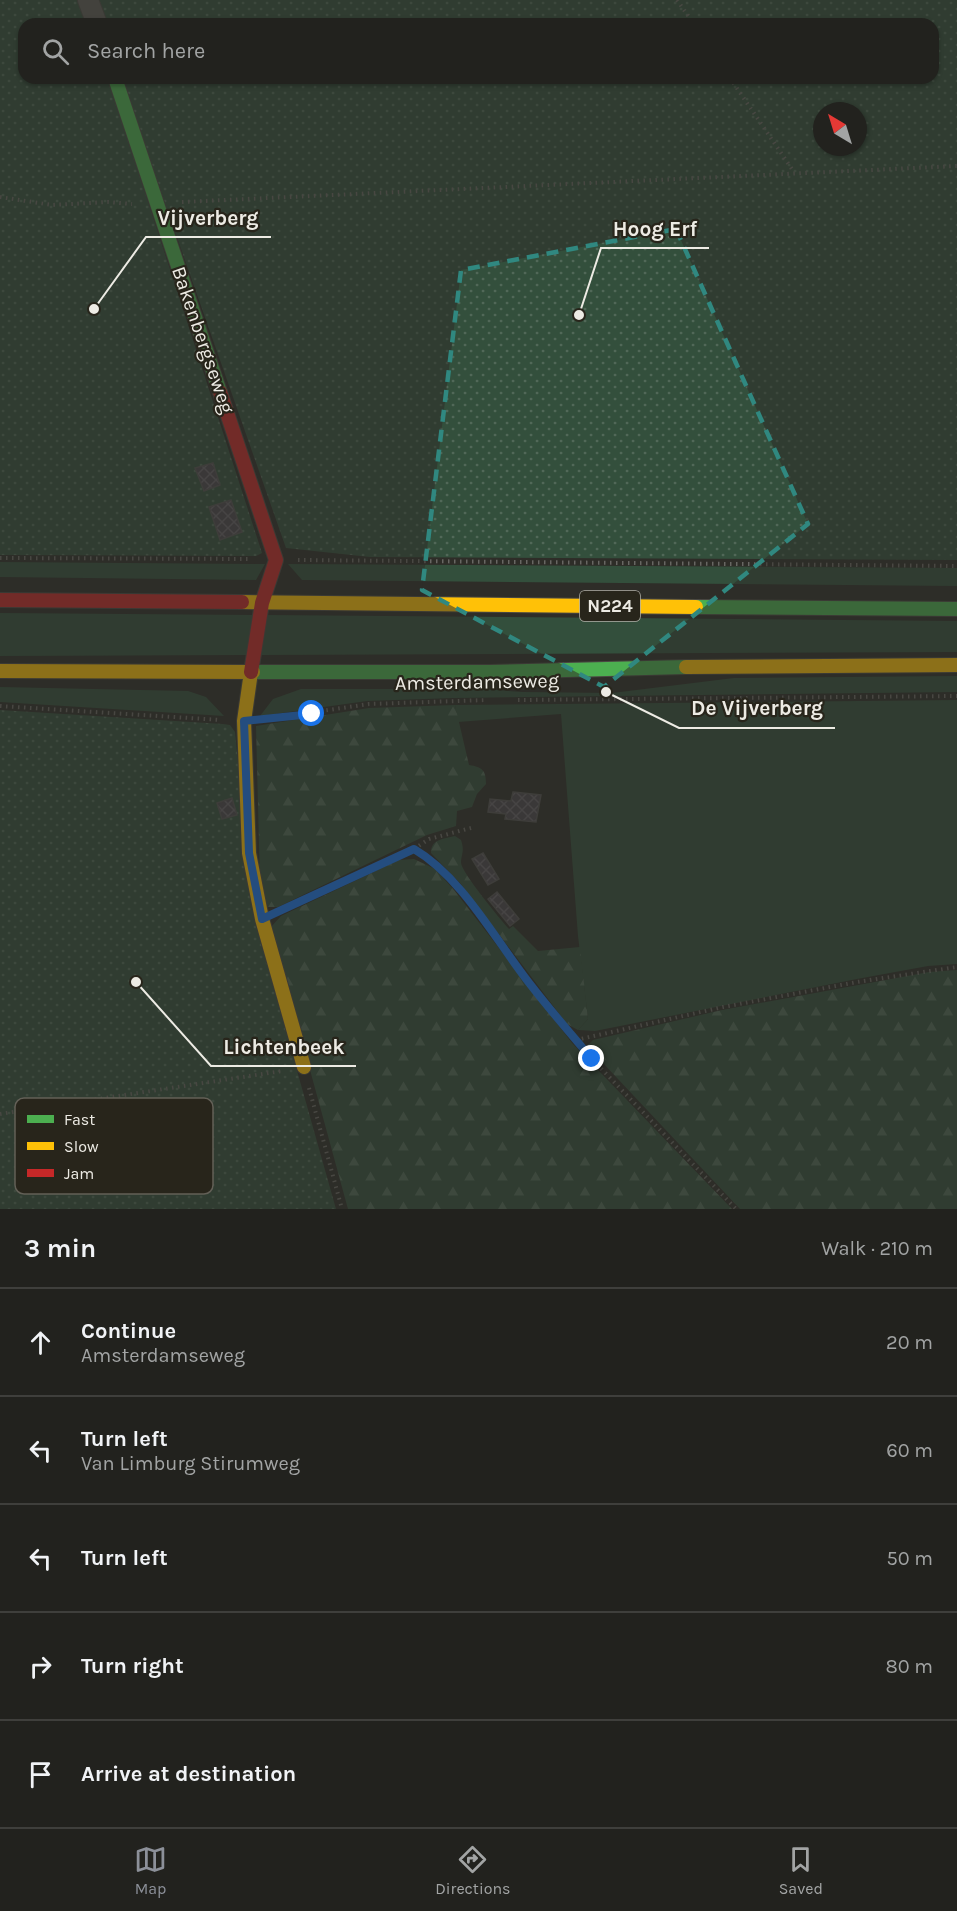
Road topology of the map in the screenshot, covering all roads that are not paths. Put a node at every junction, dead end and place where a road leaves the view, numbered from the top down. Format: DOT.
graph roads {
  1 [pos="88,0"];
  2 [pos="95,18"];
  3 [pos="117,84"];
  4 [pos="0,600"];
  5 [pos="262,603"];
  6 [pos="957,609"];
  7 [pos="957,664"];
  8 [pos="0,671"];
  9 [pos="252,672"];
  10 [pos="304,1068"];
  1 -- 2 [label="street"];
  3 -- 5 [label="main road, Bakenbergseweg"];
  4 -- 5 [label="main road, N224"];
  5 -- 6 [label="main road, N224"];
  5 -- 9 [label="main road"];
  7 -- 9 [label="main road, Amsterdamseweg"];
  8 -- 9 [label="main road, Amsterdamseweg"];
  9 -- 10 [label="main road"];
}
